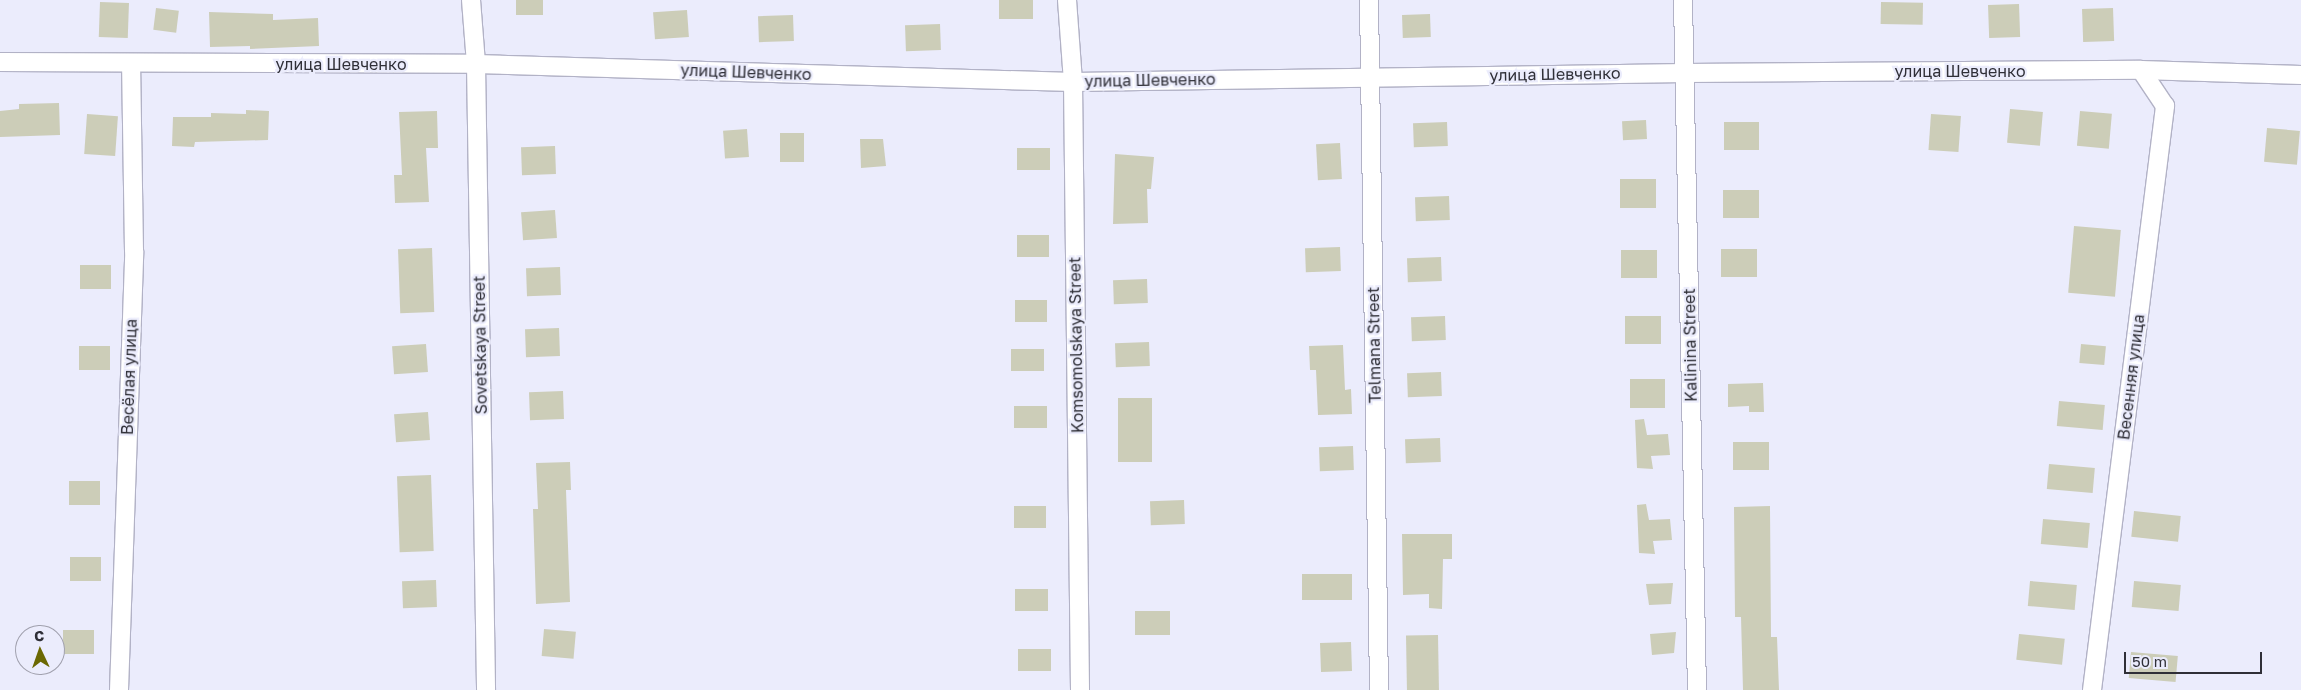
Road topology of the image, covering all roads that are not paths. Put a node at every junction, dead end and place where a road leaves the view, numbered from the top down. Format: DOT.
graph roads {
  1 [pos="471,0"];
  2 [pos="1067,0"];
  3 [pos="1369,0"];
  4 [pos="1683,0"];
  5 [pos="0,62"];
  6 [pos="131,64"];
  7 [pos="476,64"];
  8 [pos="2141,70"];
  9 [pos="1685,73"];
  10 [pos="2301,75"];
  11 [pos="1370,76"];
  12 [pos="1073,82"];
  13 [pos="119,690"];
  14 [pos="486,690"];
  15 [pos="1080,690"];
  16 [pos="1379,690"];
  17 [pos="1698,690"];
  18 [pos="2092,690"];
  1 -- 7 [label="street, Sovetskaya Street"];
  2 -- 12 [label="street, Komsomolskaya Street"];
  3 -- 11 [label="street, Telmana Street"];
  4 -- 9 [label="street, Kalinina Street"];
  5 -- 6 [label="street, улица Шевченко"];
  6 -- 7 [label="street, улица Шевченко"];
  6 -- 13 [label="street, Весёлая улица"];
  7 -- 12 [label="street, улица Шевченко"];
  7 -- 14 [label="street, Sovetskaya Street"];
  8 -- 9 [label="street, улица Шевченко"];
  8 -- 10 [label="street, улица Шевченко"];
  8 -- 18 [label="street, Весенняя улица"];
  9 -- 11 [label="street, улица Шевченко"];
  9 -- 17 [label="street, Kalinina Street"];
  11 -- 12 [label="street, улица Шевченко"];
  11 -- 16 [label="street, Telmana Street"];
  12 -- 15 [label="street, Komsomolskaya Street"];
}
